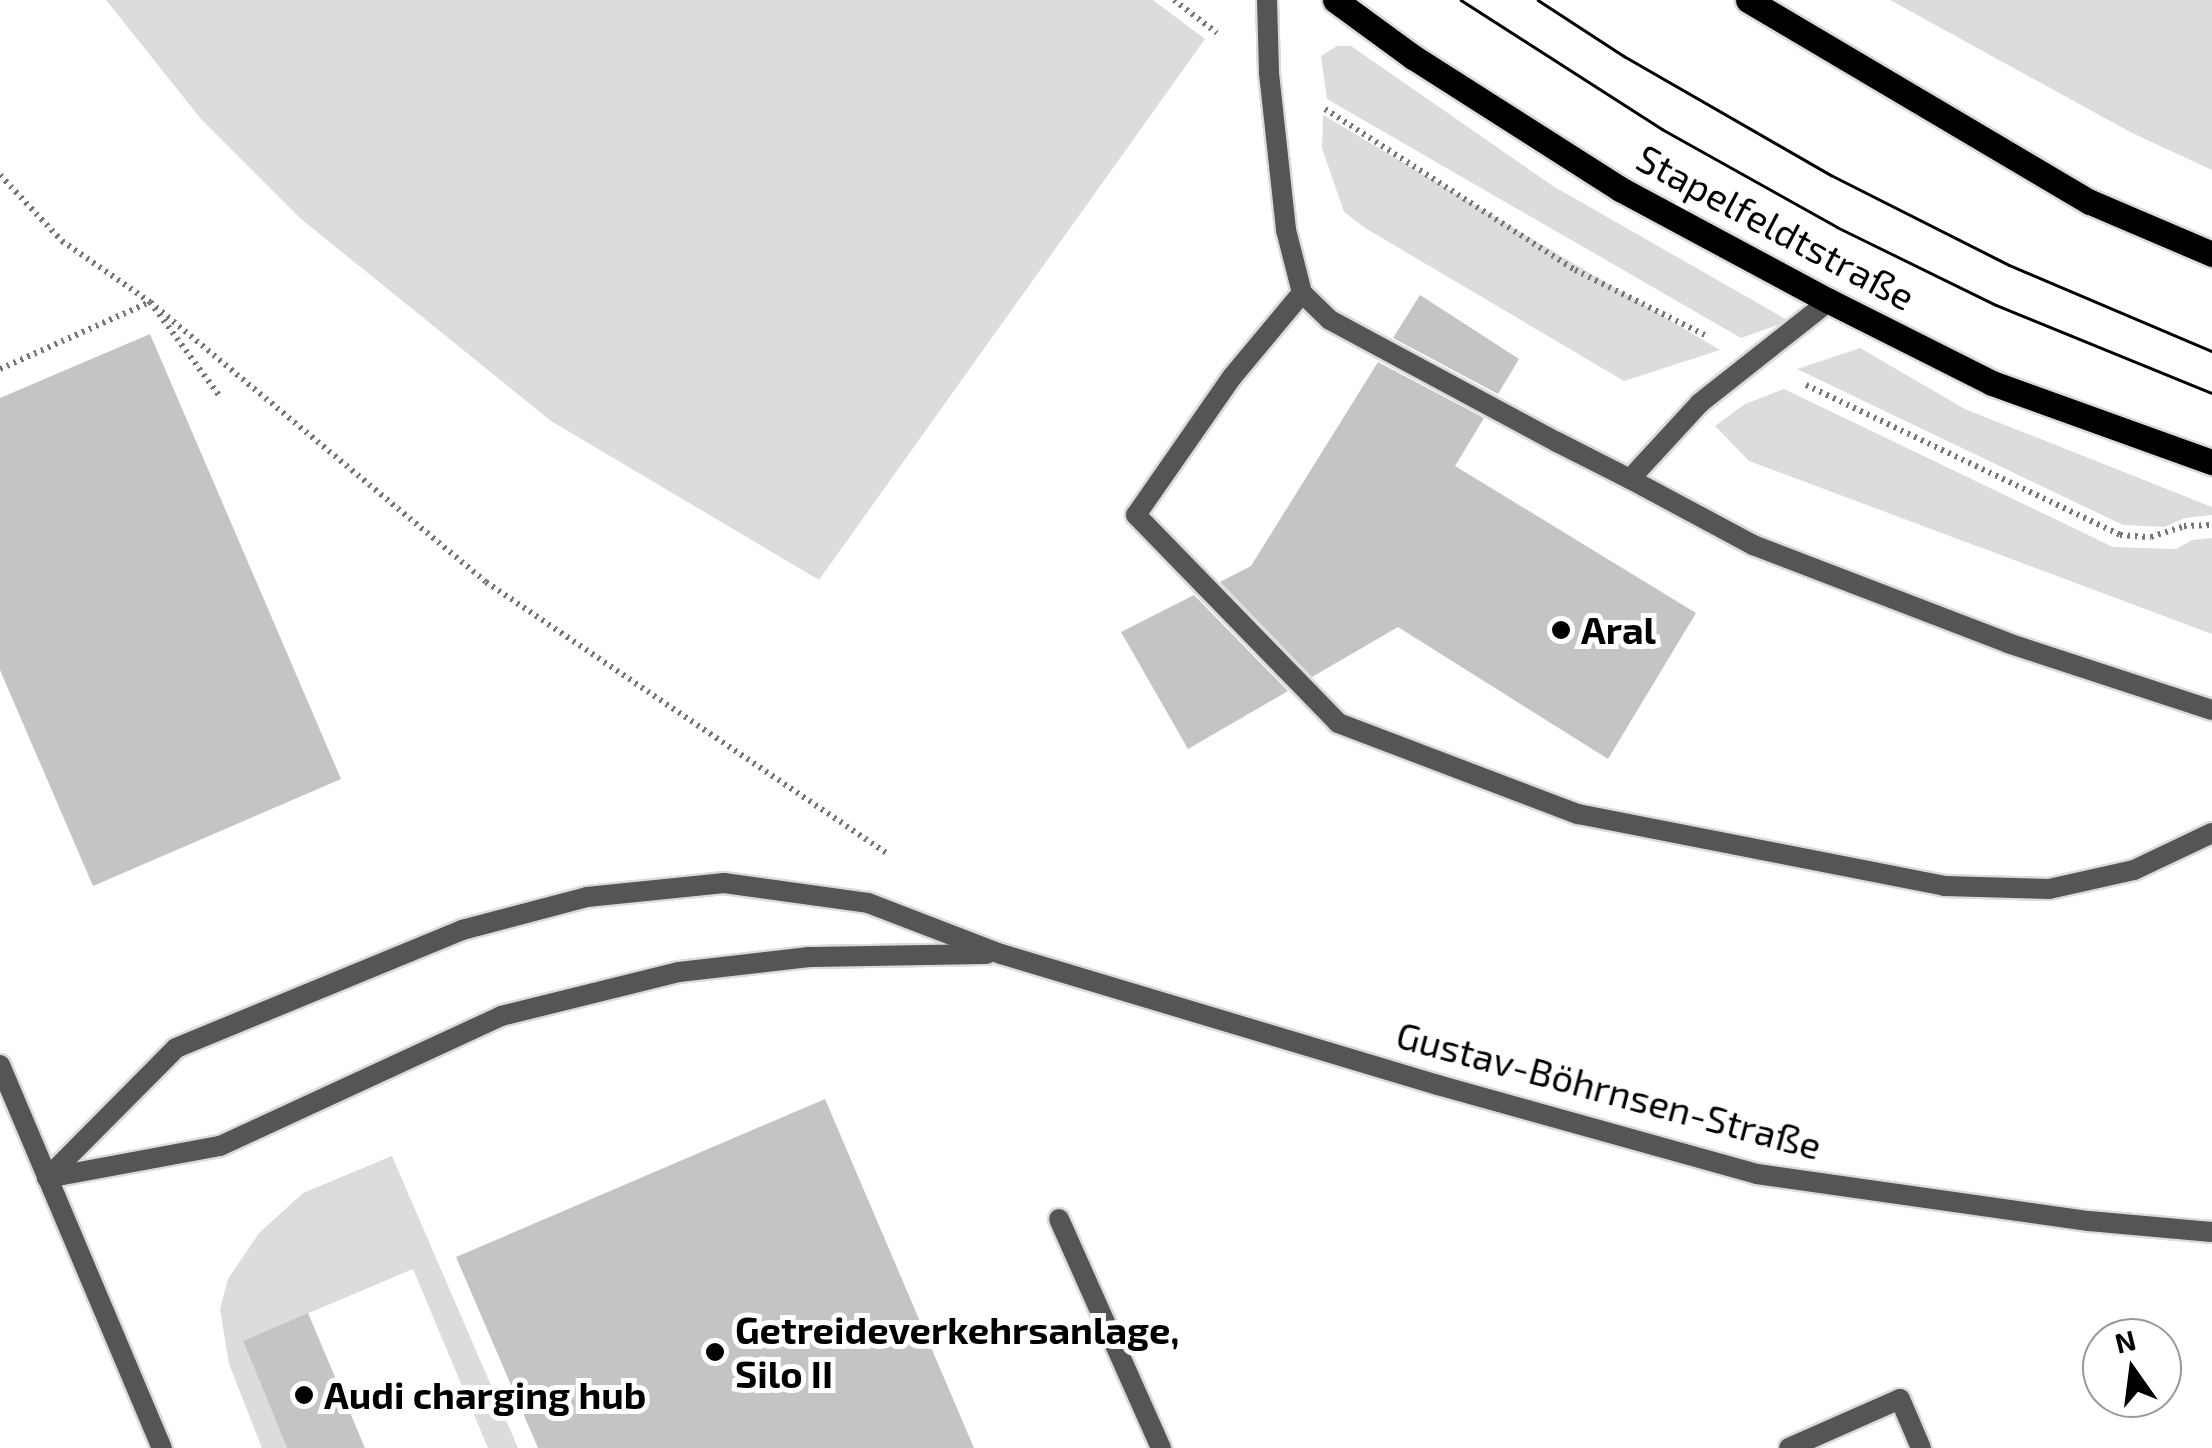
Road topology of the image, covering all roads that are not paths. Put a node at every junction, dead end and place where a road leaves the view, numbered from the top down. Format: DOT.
graph roads {
  1 [pos="1267,0"];
  2 [pos="1335,0"];
  3 [pos="1748,0"];
  4 [pos="2212,254"];
  5 [pos="1302,293"];
  6 [pos="1829,301"];
  7 [pos="2212,462"];
  8 [pos="1630,480"];
  9 [pos="2212,710"];
  10 [pos="2212,833"];
  11 [pos="1001,954"];
  12 [pos="0,1065"];
  13 [pos="46,1178"];
  14 [pos="1059,1219"];
  15 [pos="2212,1232"];
  16 [pos="162,1448"];
  17 [pos="1161,1448"];
  18 [pos="1789,1448"];
  19 [pos="1922,1448"];
  1 -- 5 [label="street"];
  2 -- 6 [label="main road, Stapelfeldtstraße"];
  3 -- 4 [label="main road"];
  5 -- 8 [label="street"];
  5 -- 10 [label="street"];
  6 -- 7 [label="main road, Stapelfeldtstraße"];
  6 -- 8 [label="street"];
  8 -- 9 [label="street"];
  11 -- 13 [label="street, Gustav-Böhrnsen-Straße"];
  11 -- 13 [label="street, Gustav-Böhrnsen-Straße"];
  11 -- 15 [label="street, Gustav-Böhrnsen-Straße"];
  12 -- 13 [label="street"];
  13 -- 16 [label="street"];
  14 -- 17 [label="street"];
  18 -- 19 [label="street"];
}
